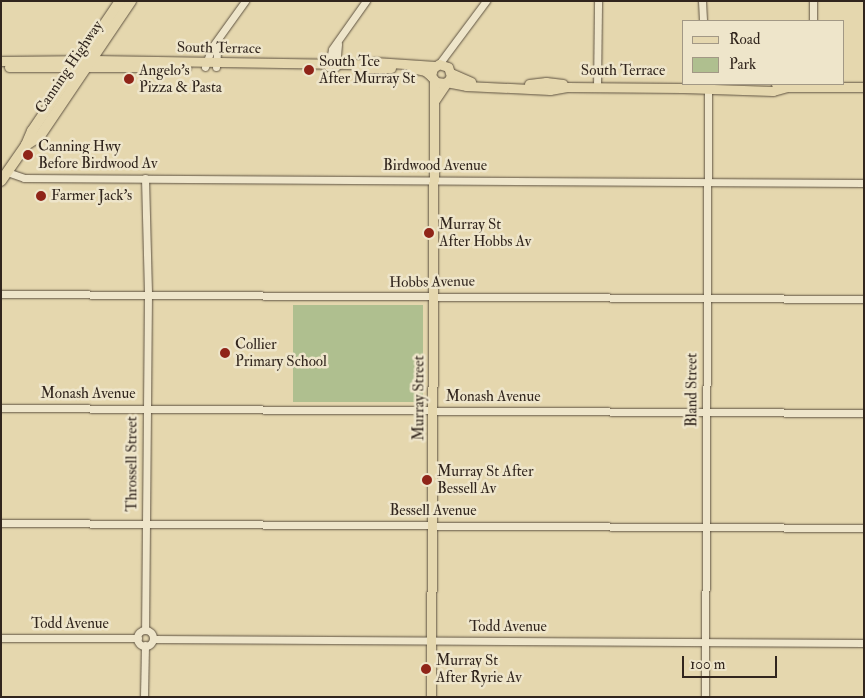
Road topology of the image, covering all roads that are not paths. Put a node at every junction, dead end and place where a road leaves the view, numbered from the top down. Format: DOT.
graph roads {
  1 [pos="120,1"];
  2 [pos="131,1"];
  3 [pos="245,1"];
  4 [pos="366,1"];
  5 [pos="486,1"];
  6 [pos="598,1"];
  7 [pos="702,1"];
  8 [pos="813,1"];
  9 [pos="703,20"];
  10 [pos="813,20"];
  11 [pos="218,40"];
  12 [pos="450,51"];
  13 [pos="1,61"];
  14 [pos="84,64"];
  15 [pos="205,64"];
  16 [pos="216,64"];
  17 [pos="332,65"];
  18 [pos="437,65"];
  19 [pos="1,67"];
  20 [pos="450,70"];
  21 [pos="432,78"];
  22 [pos="446,83"];
  23 [pos="738,85"];
  24 [pos="780,85"];
  25 [pos="813,85"];
  26 [pos="597,86"];
  27 [pos="708,86"];
  28 [pos="788,87"];
  29 [pos="864,87"];
  30 [pos="435,100"];
  31 [pos="4,176"];
  32 [pos="145,178"];
  33 [pos="434,180"];
  34 [pos="708,183"];
  35 [pos="864,183"];
  36 [pos="1,294"];
  37 [pos="148,294"];
  38 [pos="433,296"];
  39 [pos="707,296"];
  40 [pos="864,299"];
  41 [pos="1,408"];
  42 [pos="146,408"];
  43 [pos="433,410"];
  44 [pos="706,413"];
  45 [pos="864,413"];
  46 [pos="1,523"];
  47 [pos="145,524"];
  48 [pos="432,525"];
  49 [pos="705,527"];
  50 [pos="864,528"];
  51 [pos="145,630"];
  52 [pos="1,638"];
  53 [pos="138,638"];
  54 [pos="153,639"];
  55 [pos="431,640"];
  56 [pos="705,642"];
  57 [pos="864,643"];
  58 [pos="145,645"];
  59 [pos="144,697"];
  60 [pos="431,697"];
  61 [pos="705,697"];
  1 -- 14 [label="highway, Canning Highway"];
  2 -- 14 [label="highway, Canning Highway"];
  3 -- 11 [label="street"];
  4 -- 17 [label="street"];
  5 -- 12 [label="street"];
  6 -- 26 [label="street"];
  7 -- 9 [label="street"];
  8 -- 10 [label="street"];
  11 -- 15 [label="street"];
  11 -- 16 [label="street"];
  12 -- 18 [label="street"];
  12 -- 20 [label="street"];
  13 -- 14 [label="main road, South Terrace"];
  14 -- 15 [label="main road, South Terrace"];
  14 -- 19 [label="main road, South Terrace"];
  14 -- 31 [label="highway, Canning Highway"];
  15 -- 16 [label="main road, South Terrace"];
  16 -- 17 [label="main road, South Terrace"];
  17 -- 18 [label="main road, South Terrace"];
  17 -- 21 [label="main road, South Terrace"];
  18 -- 20 [label="main road, South Terrace"];
  18 -- 21 [label="main road"];
  20 -- 22 [label="main road, Murray Street"];
  20 -- 26 [label="main road, South Terrace"];
  21 -- 22 [label="main road, South Terrace"];
  21 -- 30 [label="main road, Murray Street"];
  22 -- 26 [label="main road, South Terrace"];
  22 -- 30 [label="main road, Murray Street"];
  23 -- 27 [label="main road, South Terrace"];
  24 -- 28 [label="main road, South Terrace"];
  25 -- 28 [label="main road, South Terrace"];
  25 -- 29 [label="main road, South Terrace"];
  26 -- 27 [label="main road, South Terrace"];
  27 -- 28 [label="main road, South Terrace"];
  27 -- 34 [label="street, Bland Street"];
  30 -- 33 [label="main road, Murray Street"];
  31 -- 32 [label="street, Birdwood Avenue"];
  32 -- 33 [label="street, Birdwood Avenue"];
  32 -- 37 [label="street, Throssell Street"];
  33 -- 34 [label="street, Birdwood Avenue"];
  33 -- 38 [label="main road, Murray Street"];
  34 -- 35 [label="street, Birdwood Avenue"];
  34 -- 39 [label="street, Bland Street"];
  36 -- 37 [label="street, Hobbs Avenue"];
  37 -- 38 [label="street, Hobbs Avenue"];
  37 -- 42 [label="street, Throssell Street"];
  38 -- 39 [label="street, Hobbs Avenue"];
  38 -- 43 [label="main road, Murray Street"];
  39 -- 40 [label="street, Hobbs Avenue"];
  39 -- 44 [label="street, Bland Street"];
  41 -- 42 [label="street, Monash Avenue"];
  42 -- 43 [label="street, Monash Avenue"];
  42 -- 47 [label="street, Throssell Street"];
  43 -- 44 [label="street, Monash Avenue"];
  43 -- 48 [label="main road, Murray Street"];
  44 -- 45 [label="street, Monash Avenue"];
  44 -- 49 [label="street, Bland Street"];
  46 -- 47 [label="street, Bessell Avenue"];
  47 -- 48 [label="street, Bessell Avenue"];
  47 -- 51 [label="street, Throssell Street"];
  48 -- 49 [label="street, Bessell Avenue"];
  48 -- 55 [label="main road, Murray Street"];
  49 -- 50 [label="street, Bessell Avenue"];
  49 -- 56 [label="street, Bland Street"];
  51 -- 53 [label="street"];
  51 -- 54 [label="street"];
  52 -- 53 [label="street, Todd Avenue"];
  53 -- 58 [label="street"];
  54 -- 55 [label="street, Todd Avenue"];
  54 -- 58 [label="street"];
  55 -- 56 [label="street, Todd Avenue"];
  55 -- 60 [label="main road, Murray Street"];
  56 -- 57 [label="street, Todd Avenue"];
  56 -- 61 [label="street, Bland Street"];
  58 -- 59 [label="street"];
}
